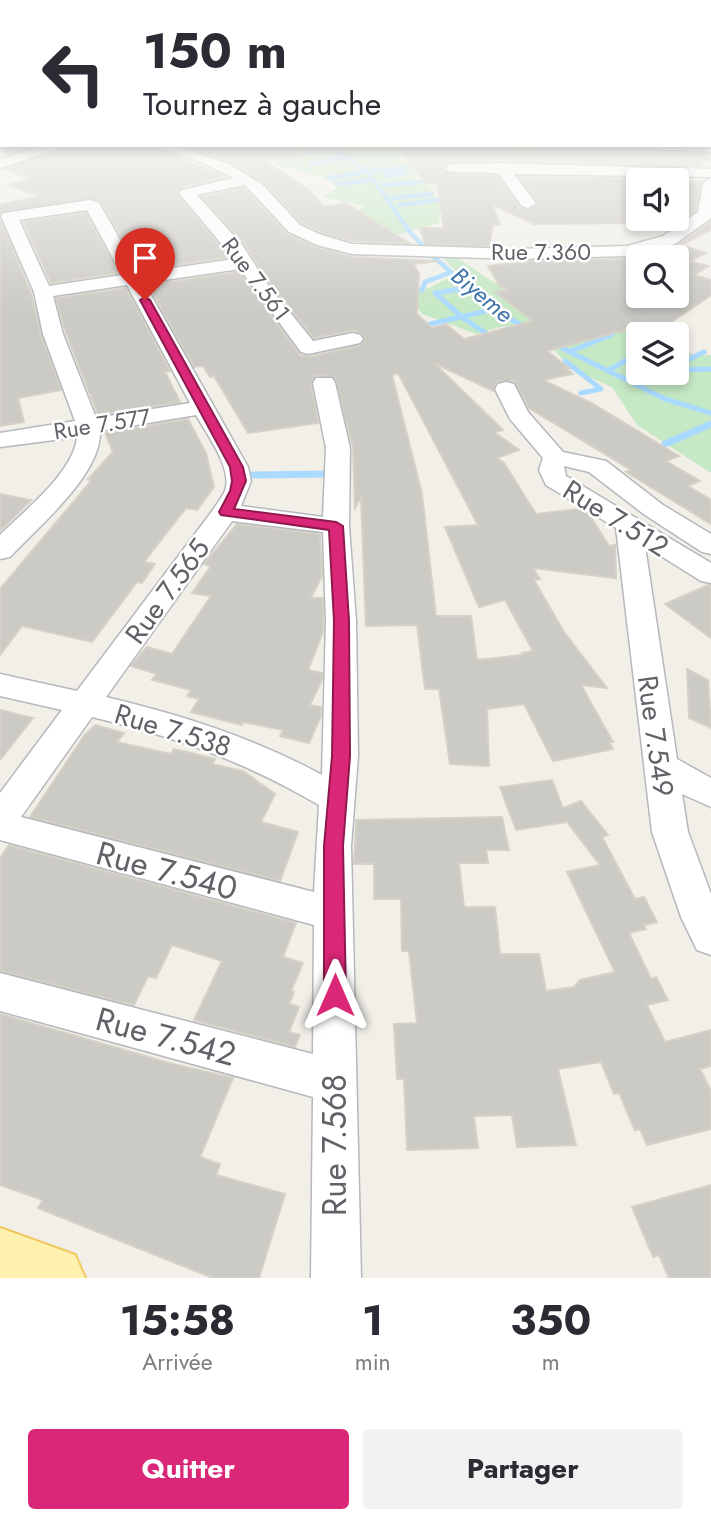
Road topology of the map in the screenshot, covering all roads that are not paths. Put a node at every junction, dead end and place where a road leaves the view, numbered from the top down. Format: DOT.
graph roads {
  1 [pos="193,192"];
  2 [pos="264,192"];
  3 [pos="519,192"];
  4 [pos="710,192"];
  5 [pos="528,203"];
  6 [pos="709,214"];
  7 [pos="247,263"];
  8 [pos="133,278"];
  9 [pos="43,292"];
  10 [pos="353,339"];
  11 [pos="324,383"];
  12 [pos="506,388"];
  13 [pos="205,407"];
  14 [pos="88,426"];
  15 [pos="0,440"];
  16 [pos="555,457"];
  17 [pos="225,512"];
  18 [pos="336,526"];
  19 [pos="629,527"];
  20 [pos="711,546"];
  21 [pos="0,551"];
  22 [pos="711,575"];
  23 [pos="0,685"];
  24 [pos="84,704"];
  25 [pos="660,765"];
  26 [pos="711,794"];
  27 [pos="337,799"];
  28 [pos="0,819"];
  29 [pos="0,826"];
  30 [pos="335,914"];
  31 [pos="711,938"];
  32 [pos="0,992"];
  33 [pos="333,1080"];
  34 [pos="0,1260"];
  35 [pos="52,1278"];
  36 [pos="336,1278"];
  1 -- 7 [label="street, Rue 7.561"];
  2 -- 6 [label="street, Rue 7.360"];
  3 -- 5 [label="street"];
  4 -- 6 [label="street, Rue 7.360"];
  7 -- 8 [label="street"];
  7 -- 10 [label="street, Rue 7.561"];
  8 -- 9 [label="street"];
  8 -- 9 [label="street, Rue 7.565"];
  8 -- 13 [label="street, Rue 7.565"];
  9 -- 14 [label="street, Rue 7.565"];
  11 -- 18 [label="street, Rue 7.568"];
  12 -- 16 [label="street"];
  13 -- 14 [label="street, Rue 7.577"];
  13 -- 17 [label="street, Rue 7.565"];
  14 -- 15 [label="street, Rue 7.577"];
  14 -- 21 [label="street"];
  16 -- 19 [label="street, Rue 7.512"];
  16 -- 20 [label="street, Rue 7.512"];
  17 -- 18 [label="street"];
  17 -- 24 [label="street, Rue 7.565"];
  18 -- 27 [label="street, Rue 7.568"];
  19 -- 22 [label="street, Rue 7.512"];
  19 -- 25 [label="street, Rue 7.549"];
  23 -- 24 [label="street, Rue 7.538"];
  24 -- 27 [label="street, Rue 7.538"];
  24 -- 28 [label="street, Rue 7.565"];
  25 -- 26 [label="street"];
  25 -- 31 [label="street, Rue 7.549"];
  27 -- 30 [label="street, Rue 7.568"];
  29 -- 30 [label="street, Rue 7.540"];
  30 -- 33 [label="street, Rue 7.568"];
  32 -- 33 [label="street, Rue 7.542"];
  33 -- 36 [label="street, Rue 7.568"];
  34 -- 35 [label="main road"];
}
